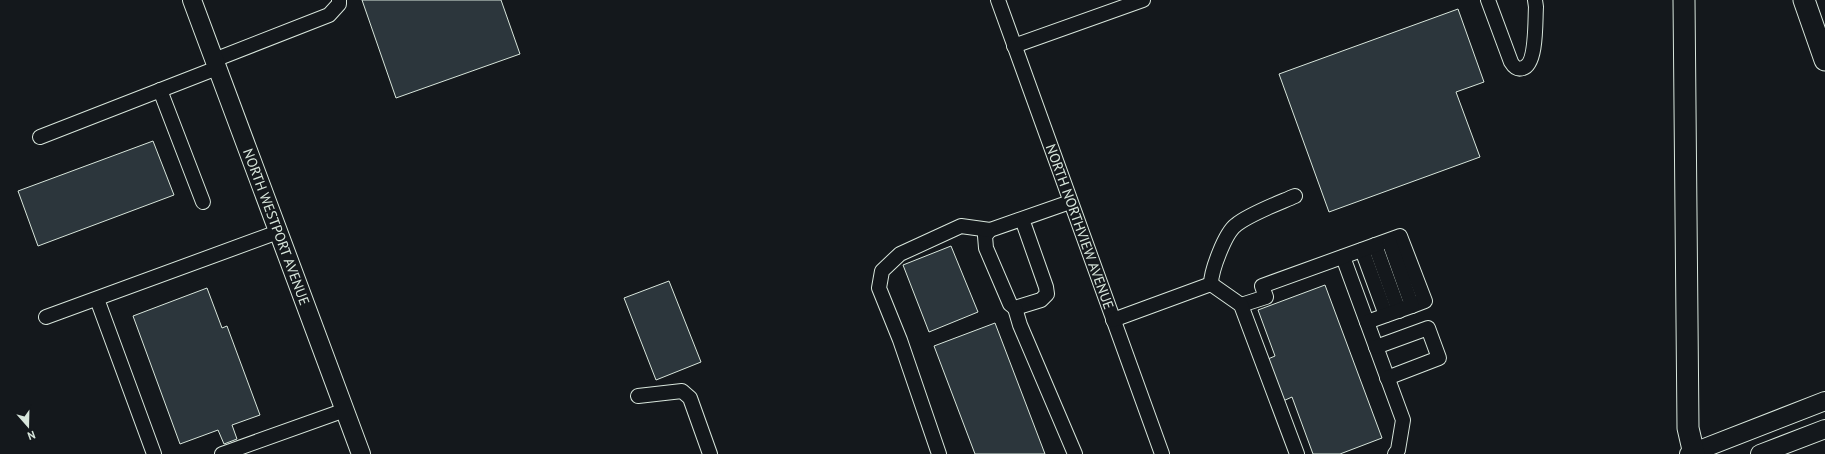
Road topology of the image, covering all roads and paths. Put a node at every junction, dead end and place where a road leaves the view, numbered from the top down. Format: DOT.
graph roads {
  1 [pos="192,0"];
  2 [pos="339,0"];
  3 [pos="998,0"];
  4 [pos="1143,0"];
  5 [pos="1488,0"];
  6 [pos="1535,0"];
  7 [pos="1684,0"];
  8 [pos="1804,0"];
  9 [pos="1014,46"];
  10 [pos="1825,60"];
  11 [pos="216,64"];
  12 [pos="160,90"];
  13 [pos="40,137"];
  14 [pos="1295,196"];
  15 [pos="202,202"];
  16 [pos="1070,202"];
  17 [pos="1022,219"];
  18 [pos="990,230"];
  19 [pos="278,232"];
  20 [pos="1382,243"];
  21 [pos="1362,250"];
  22 [pos="1343,257"];
  23 [pos="1211,284"];
  24 [pos="97,299"];
  25 [pos="1242,305"];
  26 [pos="1015,308"];
  27 [pos="1399,311"];
  28 [pos="46,317"];
  29 [pos="1113,320"];
  30 [pos="1367,322"];
  31 [pos="1376,347"];
  32 [pos="1387,378"];
  33 [pos="638,396"];
  34 [pos="1825,401"];
  35 [pos="345,410"];
  36 [pos="1825,429"];
  37 [pos="1692,453"];
  38 [pos="154,454"];
  39 [pos="222,454"];
  40 [pos="361,454"];
  41 [pos="710,454"];
  42 [pos="938,454"];
  43 [pos="1075,454"];
  44 [pos="1162,454"];
  45 [pos="1297,454"];
  46 [pos="1395,454"];
  47 [pos="1760,454"];
  1 -- 11 [label="main road, NORTH WESTPORT AVENUE"];
  2 -- 11 [label="street"];
  3 -- 9 [label="street, NORTH NORTHVIEW AVENUE"];
  4 -- 9 [label="street"];
  5 -- 6 [label="street"];
  7 -- 37 [label="highway"];
  8 -- 10 [label="highway"];
  9 -- 16 [label="street, NORTH NORTHVIEW AVENUE"];
  11 -- 12 [label="street"];
  11 -- 19 [label="main road, NORTH WESTPORT AVENUE"];
  12 -- 13 [label="street"];
  12 -- 15 [label="street"];
  14 -- 23 [label="street"];
  16 -- 17 [label="street"];
  16 -- 29 [label="street, NORTH NORTHVIEW AVENUE"];
  17 -- 18 [label="street"];
  17 -- 26 [label="street"];
  18 -- 26 [label="street"];
  18 -- 42 [label="street"];
  19 -- 24 [label="street"];
  19 -- 35 [label="main road, NORTH WESTPORT AVENUE"];
  20 -- 21 [label="street"];
  20 -- 27 [label="street"];
  20 -- 27 [label="street"];
  21 -- 22 [label="street"];
  21 -- 27 [label="street"];
  22 -- 25 [label="street"];
  22 -- 30 [label="street"];
  23 -- 25 [label="street"];
  23 -- 29 [label="street"];
  24 -- 28 [label="street"];
  24 -- 38 [label="street"];
  25 -- 45 [label="street"];
  26 -- 43 [label="street"];
  27 -- 30 [label="street"];
  29 -- 44 [label="street, NORTH NORTHVIEW AVENUE"];
  30 -- 31 [label="street"];
  31 -- 32 [label="street"];
  31 -- 32 [label="street"];
  32 -- 46 [label="street"];
  33 -- 41 [label="street"];
  34 -- 37 [label="main road"];
  35 -- 39 [label="street"];
  35 -- 40 [label="main road, NORTH WESTPORT AVENUE"];
  36 -- 47 [label="main road"];
}
